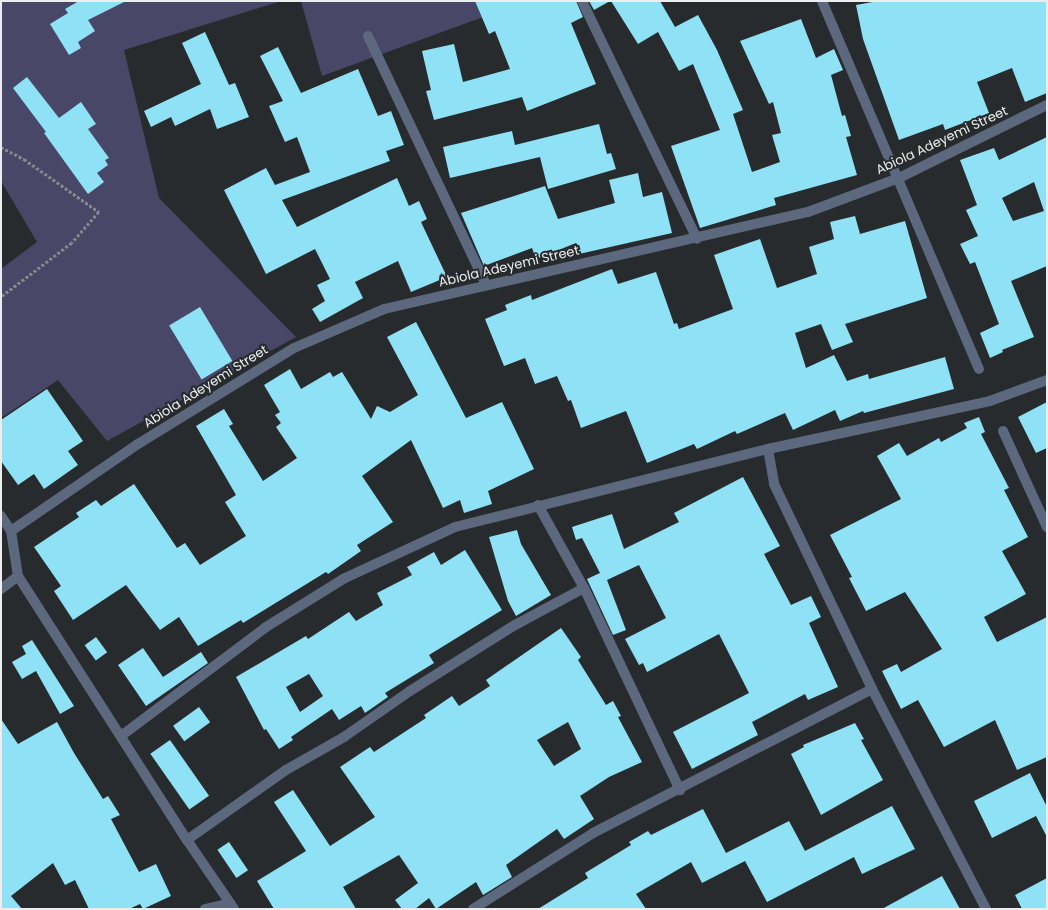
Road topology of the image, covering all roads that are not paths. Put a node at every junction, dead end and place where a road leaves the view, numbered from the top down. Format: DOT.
graph roads {
  1 [pos="582,1"];
  2 [pos="822,1"];
  3 [pos="368,36"];
  4 [pos="1047,105"];
  5 [pos="899,178"];
  6 [pos="697,239"];
  7 [pos="486,285"];
  8 [pos="979,369"];
  9 [pos="1047,380"];
  10 [pos="1003,431"];
  11 [pos="768,448"];
  12 [pos="538,505"];
  13 [pos="1,516"];
  14 [pos="1047,527"];
  15 [pos="11,531"];
  16 [pos="18,576"];
  17 [pos="584,588"];
  18 [pos="1,589"];
  19 [pos="872,689"];
  20 [pos="121,736"];
  21 [pos="680,790"];
  22 [pos="187,840"];
  23 [pos="232,906"];
  24 [pos="205,909"];
  25 [pos="473,909"];
  26 [pos="986,909"];
  1 -- 6 [label="street"];
  2 -- 5 [label="street"];
  3 -- 7 [label="street"];
  4 -- 5 [label="street, Abiola Adeyemi Street"];
  5 -- 6 [label="street, Abiola Adeyemi Street"];
  5 -- 8 [label="street"];
  6 -- 7 [label="street, Abiola Adeyemi Street"];
  7 -- 15 [label="street, Abiola Adeyemi Street"];
  9 -- 11 [label="street"];
  10 -- 14 [label="street"];
  11 -- 12 [label="street"];
  11 -- 19 [label="street"];
  12 -- 17 [label="street"];
  12 -- 20 [label="street"];
  13 -- 15 [label="street"];
  15 -- 16 [label="street"];
  16 -- 18 [label="street"];
  16 -- 20 [label="street"];
  17 -- 21 [label="street"];
  17 -- 22 [label="street"];
  19 -- 21 [label="street"];
  19 -- 26 [label="street"];
  20 -- 22 [label="street"];
  21 -- 25 [label="street"];
  22 -- 23 [label="street"];
  23 -- 24 [label="street"];
}
